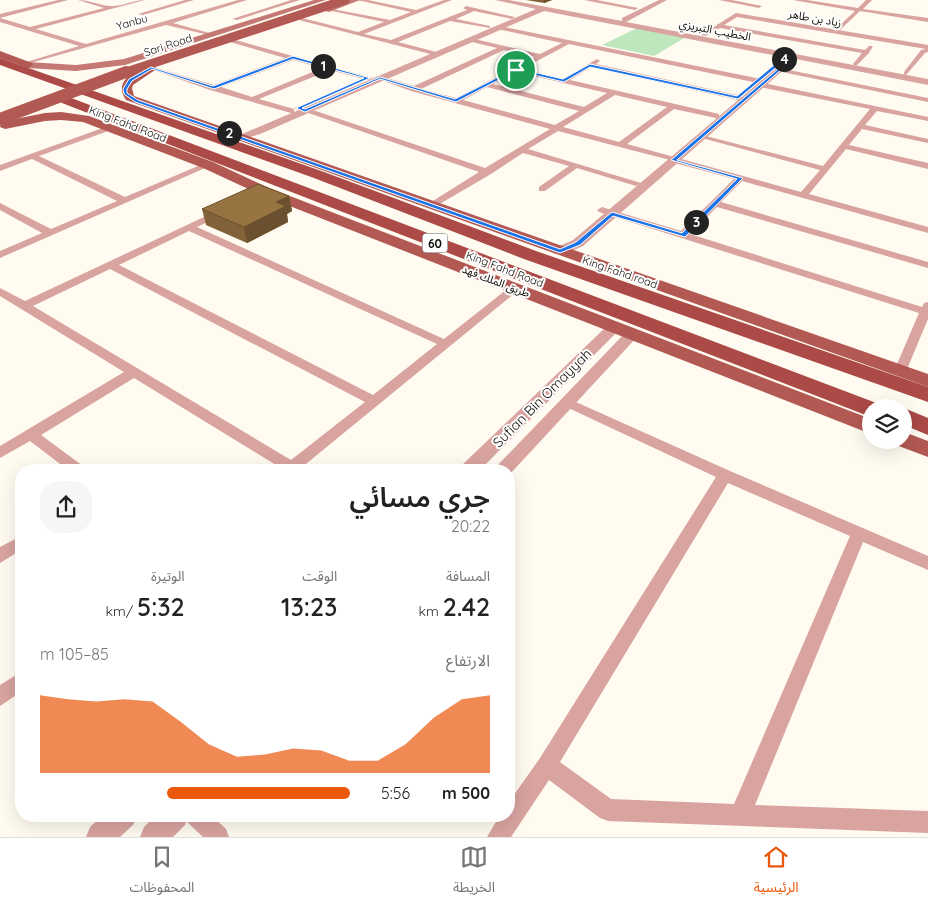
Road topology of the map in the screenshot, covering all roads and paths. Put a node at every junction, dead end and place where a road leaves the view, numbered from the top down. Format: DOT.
graph roads {
  1 [pos="65,0"];
  2 [pos="81,0"];
  3 [pos="142,0"];
  4 [pos="191,0"];
  5 [pos="244,0"];
  6 [pos="297,0"];
  7 [pos="322,0"];
  8 [pos="345,0"];
  9 [pos="356,0"];
  10 [pos="360,0"];
  11 [pos="396,0"];
  12 [pos="449,0"];
  13 [pos="498,0"];
  14 [pos="516,0"];
  15 [pos="588,0"];
  16 [pos="652,0"];
  17 [pos="664,0"];
  18 [pos="722,0"];
  19 [pos="796,0"];
  20 [pos="869,0"];
  21 [pos="230,1"];
  22 [pos="441,3"];
  23 [pos="331,4"];
  24 [pos="382,5"];
  25 [pos="111,8"];
  26 [pos="539,8"];
  27 [pos="635,8"];
  28 [pos="474,10"];
  29 [pos="858,10"];
  30 [pos="205,12"];
  31 [pos="418,12"];
  32 [pos="141,14"];
  33 [pos="220,15"];
  34 [pos="745,16"];
  35 [pos="228,17"];
  36 [pos="512,17"];
  37 [pos="0,18"];
  38 [pos="616,18"];
  39 [pos="235,19"];
  40 [pos="298,19"];
  41 [pos="450,19"];
  42 [pos="625,20"];
  43 [pos="928,20"];
  44 [pos="391,22"];
  45 [pos="167,23"];
  46 [pos="250,23"];
  47 [pos="719,26"];
  48 [pos="488,27"];
  49 [pos="499,28"];
  50 [pos="840,28"];
  51 [pos="30,29"];
  52 [pos="358,34"];
  53 [pos="211,35"];
  54 [pos="704,35"];
  55 [pos="878,39"];
  56 [pos="470,40"];
  57 [pos="232,41"];
  58 [pos="392,42"];
  59 [pos="568,42"];
  60 [pos="83,46"];
  61 [pos="502,48"];
  62 [pos="928,49"];
  63 [pos="614,51"];
  64 [pos="867,52"];
  65 [pos="434,53"];
  66 [pos="0,54"];
  67 [pos="541,56"];
  68 [pos="792,56"];
  69 [pos="293,57"];
  70 [pos="0,61"];
  71 [pos="24,64"];
  72 [pos="856,64"];
  73 [pos="590,65"];
  74 [pos="151,68"];
  75 [pos="330,68"];
  76 [pos="516,70"];
  77 [pos="779,70"];
  78 [pos="906,73"];
  79 [pos="0,75"];
  80 [pos="928,77"];
  81 [pos="368,78"];
  82 [pos="380,78"];
  83 [pos="564,81"];
  84 [pos="928,82"];
  85 [pos="760,83"];
  86 [pos="487,84"];
  87 [pos="214,88"];
  88 [pos="414,90"];
  89 [pos="614,92"];
  90 [pos="738,98"];
  91 [pos="252,99"];
  92 [pos="928,100"];
  93 [pos="456,101"];
  94 [pos="673,106"];
  95 [pos="874,108"];
  96 [pos="298,110"];
  97 [pos="586,110"];
  98 [pos="716,116"];
  99 [pos="928,119"];
  100 [pos="1,121"];
  101 [pos="112,124"];
  102 [pos="860,126"];
  103 [pos="557,128"];
  104 [pos="702,137"];
  105 [pos="239,141"];
  106 [pos="928,141"];
  107 [pos="621,145"];
  108 [pos="844,146"];
  109 [pos="523,150"];
  110 [pos="32,156"];
  111 [pos="670,159"];
  112 [pos="208,165"];
  113 [pos="576,165"];
  114 [pos="928,166"];
  115 [pos="0,168"];
  116 [pos="825,169"];
  117 [pos="488,172"];
  118 [pos="319,175"];
  119 [pos="740,178"];
  120 [pos="636,183"];
  121 [pos="542,189"];
  122 [pos="264,190"];
  123 [pos="804,195"];
  124 [pos="249,198"];
  125 [pos="125,201"];
  126 [pos="715,203"];
  127 [pos="0,206"];
  128 [pos="231,206"];
  129 [pos="431,206"];
  130 [pos="607,212"];
  131 [pos="491,226"];
  132 [pos="188,227"];
  133 [pos="928,230"];
  134 [pos="50,233"];
  135 [pos="683,235"];
  136 [pos="451,249"];
  137 [pos="560,251"];
  138 [pos="530,254"];
  139 [pos="0,255"];
  140 [pos="110,265"];
  141 [pos="928,265"];
  142 [pos="646,281"];
  143 [pos="515,288"];
  144 [pos="0,291"];
  145 [pos="25,306"];
  146 [pos="926,307"];
  147 [pos="614,327"];
  148 [pos="632,334"];
  149 [pos="446,344"];
  150 [pos="900,371"];
  151 [pos="134,372"];
  152 [pos="879,378"];
  153 [pos="928,380"];
  154 [pos="928,395"];
  155 [pos="906,399"];
  156 [pos="862,400"];
  157 [pos="374,401"];
  158 [pos="912,401"];
  159 [pos="567,402"];
  160 [pos="862,406"];
  161 [pos="928,407"];
  162 [pos="912,420"];
  163 [pos="862,423"];
  164 [pos="912,425"];
  165 [pos="928,427"];
  166 [pos="928,431"];
  167 [pos="31,435"];
  168 [pos="912,443"];
  169 [pos="928,449"];
  170 [pos="0,453"];
  171 [pos="70,464"];
  172 [pos="285,464"];
  173 [pos="299,464"];
  174 [pos="476,464"];
  175 [pos="508,464"];
  176 [pos="725,475"];
  177 [pos="859,533"];
  178 [pos="15,546"];
  179 [pos="0,556"];
  180 [pos="928,564"];
  181 [pos="15,686"];
  182 [pos="0,698"];
  183 [pos="547,765"];
  184 [pos="515,812"];
  185 [pos="740,815"];
  186 [pos="115,822"];
  187 [pos="168,822"];
  188 [pos="203,822"];
  189 [pos="508,822"];
  190 [pos="928,822"];
  191 [pos="100,837"];
  192 [pos="154,837"];
  193 [pos="218,837"];
  194 [pos="498,837"];
  1 -- 37 [label="street"];
  2 -- 25 [label="street"];
  3 -- 25 [label="street"];
  4 -- 32 [label="street"];
  5 -- 30 [label="street, Yanbu"];
  6 -- 39 [label="street"];
  7 -- 46 [label="main road"];
  8 -- 100 [label="main road, Sari Road, bridge"];
  9 -- 23 [label="main road"];
  10 -- 24 [label="street"];
  11 -- 24 [label="street"];
  12 -- 22 [label="street"];
  13 -- 26 [label="street, الخطيب التبريزي"];
  14 -- 38 [label="street, الخطيب التبريزي"];
  15 -- 27 [label="street"];
  16 -- 27 [label="street"];
  17 -- 42 [label="street"];
  18 -- 34 [label="street"];
  19 -- 29 [label="street"];
  20 -- 29 [label="street"];
  21 -- 60 [label="street, Yanbu"];
  22 -- 28 [label="street"];
  22 -- 31 [label="street"];
  23 -- 40 [label="main road"];
  23 -- 44 [label="street"];
  23 -- 100 [label="main road, Sari Road"];
  24 -- 31 [label="street"];
  25 -- 51 [label="street"];
  26 -- 36 [label="street"];
  26 -- 49 [label="street"];
  26 -- 68 [label="street, الخطيب التبريزي"];
  27 -- 38 [label="street"];
  28 -- 36 [label="street"];
  28 -- 41 [label="street"];
  29 -- 43 [label="street"];
  29 -- 50 [label="street"];
  30 -- 33 [label="street"];
  30 -- 45 [label="street, Yanbu"];
  31 -- 44 [label="street"];
  34 -- 47 [label="street, زياد بن طاهر"];
  34 -- 55 [label="street, زياد بن طاهر"];
  35 -- 39 [label="street"];
  36 -- 48 [label="street"];
  37 -- 51 [label="street"];
  38 -- 42 [label="street, الخطيب التبريزي"];
  39 -- 46 [label="street"];
  40 -- 52 [label="street"];
  40 -- 57 [label="main road"];
  41 -- 48 [label="street"];
  41 -- 58 [label="street"];
  42 -- 54 [label="street, الخطيب التبريزي"];
  44 -- 52 [label="street"];
  45 -- 53 [label="street"];
  45 -- 60 [label="street, Yanbu"];
  46 -- 53 [label="main road"];
  47 -- 54 [label="street, زياد بن طاهر"];
  47 -- 64 [label="street"];
  48 -- 65 [label="street"];
  49 -- 56 [label="street"];
  49 -- 59 [label="street"];
  51 -- 60 [label="street"];
  52 -- 58 [label="street"];
  53 -- 71 [label="main road"];
  54 -- 72 [label="street, الخطيب التبريزي"];
  55 -- 62 [label="street, زياد بن طاهر"];
  55 -- 64 [label="street"];
  56 -- 61 [label="street"];
  56 -- 65 [label="street"];
  57 -- 69 [label="street"];
  57 -- 74 [label="main road"];
  58 -- 65 [label="street"];
  59 -- 63 [label="street"];
  59 -- 67 [label="street"];
  60 -- 71 [label="street, Yanbu"];
  61 -- 67 [label="street"];
  61 -- 88 [label="street"];
  62 -- 78 [label="street"];
  63 -- 73 [label="street"];
  63 -- 85 [label="street"];
  64 -- 72 [label="street"];
  65 -- 81 [label="street"];
  65 -- 82 [label="street"];
  66 -- 71 [label="main road"];
  67 -- 76 [label="street"];
  68 -- 77 [label="street"];
  68 -- 84 [label="street, الخطيب التبريزي"];
  68 -- 85 [label="street"];
  69 -- 75 [label="street"];
  69 -- 87 [label="street"];
  70 -- 105 [label="highway, King Fahd Road / 60"];
  72 -- 78 [label="street, الخطيب التبريزي"];
  73 -- 83 [label="street"];
  73 -- 90 [label="street"];
  74 -- 87 [label="street"];
  74 -- 105 [label="main road, King Fahd road"];
  75 -- 81 [label="street"];
  75 -- 91 [label="street"];
  76 -- 83 [label="street"];
  76 -- 86 [label="street"];
  77 -- 85 [label="street"];
  77 -- 92 [label="street"];
  78 -- 80 [label="street, الخطيب التبريزي"];
  79 -- 101 [label="highway, King Fahd Road / 60"];
  81 -- 96 [label="street"];
  82 -- 88 [label="street"];
  82 -- 96 [label="street"];
  83 -- 89 [label="street"];
  85 -- 90 [label="street"];
  85 -- 95 [label="street"];
  85 -- 104 [label="street"];
  86 -- 93 [label="street"];
  86 -- 97 [label="street"];
  87 -- 91 [label="street"];
  88 -- 93 [label="street"];
  89 -- 94 [label="street"];
  89 -- 97 [label="street"];
  90 -- 98 [label="street"];
  91 -- 96 [label="street"];
  93 -- 103 [label="street"];
  94 -- 98 [label="street"];
  94 -- 107 [label="street"];
  95 -- 99 [label="street"];
  95 -- 102 [label="street"];
  96 -- 105 [label="street"];
  96 -- 105 [label="street"];
  96 -- 117 [label="street"];
  97 -- 103 [label="street"];
  98 -- 111 [label="street"];
  100 -- 101 [label="main road, طريق الملك فهد"];
  101 -- 110 [label="street"];
  101 -- 112 [label="main road, طريق الملك فهد"];
  101 -- 136 [label="highway, King Fahd Road / 60"];
  102 -- 106 [label="street"];
  102 -- 108 [label="street"];
  103 -- 107 [label="street"];
  103 -- 109 [label="street"];
  104 -- 111 [label="street"];
  104 -- 116 [label="street"];
  105 -- 118 [label="highway, King Fahd Road / 60"];
  105 -- 129 [label="main road, King Fahd road"];
  107 -- 111 [label="street"];
  108 -- 114 [label="street"];
  108 -- 116 [label="street"];
  109 -- 113 [label="street"];
  109 -- 117 [label="street"];
  110 -- 115 [label="street"];
  110 -- 125 [label="street"];
  111 -- 119 [label="street"];
  111 -- 120 [label="street"];
  111 -- 130 [label="street"];
  112 -- 122 [label="main road, طريق الملك فهد"];
  112 -- 125 [label="street"];
  113 -- 120 [label="street"];
  113 -- 121 [label="street"];
  116 -- 123 [label="street"];
  117 -- 129 [label="street"];
  118 -- 131 [label="main road, King Fahd Road"];
  118 -- 138 [label="highway, King Fahd Road / 60"];
  119 -- 123 [label="street"];
  119 -- 126 [label="street"];
  120 -- 130 [label="street"];
  122 -- 124 [label="street"];
  122 -- 143 [label="main road, طريق الملك فهد"];
  123 -- 133 [label="street"];
  125 -- 134 [label="street"];
  126 -- 135 [label="street"];
  126 -- 141 [label="street"];
  127 -- 134 [label="street"];
  128 -- 132 [label="street"];
  129 -- 131 [label="main road, King Fahd road"];
  130 -- 135 [label="street"];
  130 -- 137 [label="street"];
  131 -- 137 [label="main road, King Fahd road"];
  132 -- 140 [label="street"];
  132 -- 149 [label="street"];
  134 -- 139 [label="street"];
  135 -- 146 [label="street"];
  136 -- 138 [label="highway"];
  136 -- 160 [label="highway, King Fahd Road / 60"];
  137 -- 142 [label="main road, King Fahd road"];
  138 -- 152 [label="highway, King Fahd Road / 60"];
  140 -- 145 [label="street"];
  140 -- 157 [label="street"];
  142 -- 150 [label="main road, King Fahd road"];
  142 -- 152 [label="highway"];
  143 -- 147 [label="main road, طريق الملك فهد"];
  143 -- 149 [label="street"];
  144 -- 145 [label="street"];
  145 -- 151 [label="street"];
  146 -- 150 [label="street"];
  147 -- 148 [label="main road, طريق الملك فهد"];
  147 -- 174 [label="street, Sufian Bin Omayyah"];
  148 -- 159 [label="street, Sufian Bin Omayyah"];
  148 -- 163 [label="main road, طريق الملك فهد"];
  149 -- 157 [label="street"];
  150 -- 153 [label="main road, King Fahd road"];
  151 -- 167 [label="street"];
  151 -- 172 [label="street"];
  152 -- 154 [label="highway, King Fahd Road / 60"];
  155 -- 156 [label="highway"];
  157 -- 173 [label="street"];
  158 -- 161 [label="highway"];
  159 -- 175 [label="street, Sufian Bin Omayyah"];
  159 -- 176 [label="street"];
  162 -- 165 [label="highway"];
  164 -- 166 [label="highway"];
  167 -- 170 [label="street"];
  167 -- 171 [label="street"];
  168 -- 169 [label="main road"];
  176 -- 177 [label="street"];
  176 -- 183 [label="street"];
  177 -- 180 [label="street"];
  177 -- 185 [label="street"];
  178 -- 179 [label="street"];
  181 -- 182 [label="street"];
  183 -- 184 [label="street"];
  183 -- 185 [label="street"];
  185 -- 190 [label="street"];
  186 -- 191 [label="street"];
  187 -- 192 [label="street"];
  188 -- 193 [label="street"];
  189 -- 194 [label="street"];
}
